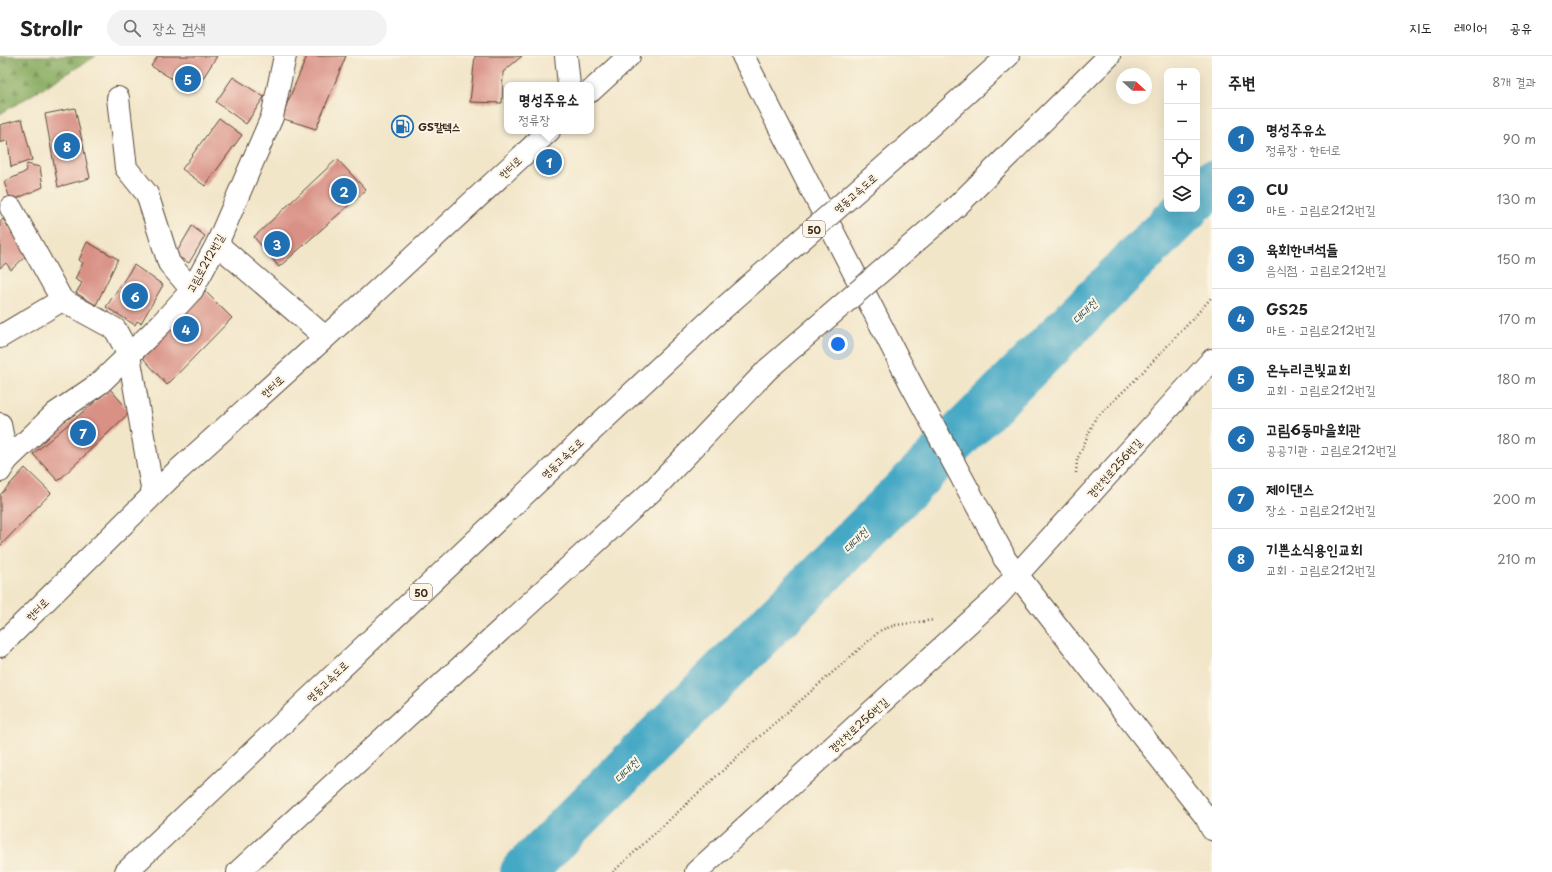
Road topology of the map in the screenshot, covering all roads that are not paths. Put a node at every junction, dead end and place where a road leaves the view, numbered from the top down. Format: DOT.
graph roads {
  1 [pos="285,56"];
  2 [pos="566,56"];
  3 [pos="629,56"];
  4 [pos="743,56"];
  5 [pos="1008,56"];
  6 [pos="1109,56"];
  7 [pos="569,82"];
  8 [pos="594,88"];
  9 [pos="118,98"];
  10 [pos="546,134"];
  11 [pos="11,208"];
  12 [pos="216,244"];
  13 [pos="192,290"];
  14 [pos="62,300"];
  15 [pos="0,337"];
  16 [pos="325,337"];
  17 [pos="129,355"];
  18 [pos="1212,360"];
  19 [pos="0,424"];
  20 [pos="4,465"];
  21 [pos="153,494"];
  22 [pos="1017,575"];
  23 [pos="0,646"];
  24 [pos="1212,829"];
  25 [pos="126,872"];
  26 [pos="238,872"];
  27 [pos="696,872"];
  1 -- 12 [label="main road, 고림로212번길"];
  2 -- 7 [label="main road"];
  3 -- 8 [label="main road"];
  4 -- 22 [label="main road"];
  5 -- 25 [label="main road, 영동고속도로 / 50, bridge"];
  6 -- 26 [label="main road, bridge"];
  9 -- 13 [label="main road"];
  10 -- 16 [label="main road, 한터로"];
  11 -- 14 [label="main road"];
  12 -- 13 [label="main road, 고림로212번길"];
  12 -- 16 [label="main road"];
  13 -- 17 [label="main road, 고림로212번길"];
  14 -- 15 [label="main road"];
  14 -- 17 [label="main road"];
  16 -- 21 [label="main road, 한터로"];
  17 -- 20 [label="main road, 고림로212번길"];
  17 -- 21 [label="main road"];
  18 -- 22 [label="main road, 경안천로256번길"];
  19 -- 20 [label="main road"];
  21 -- 23 [label="main road, 한터로"];
  22 -- 24 [label="main road"];
  22 -- 27 [label="main road, 경안천로256번길"];
}
